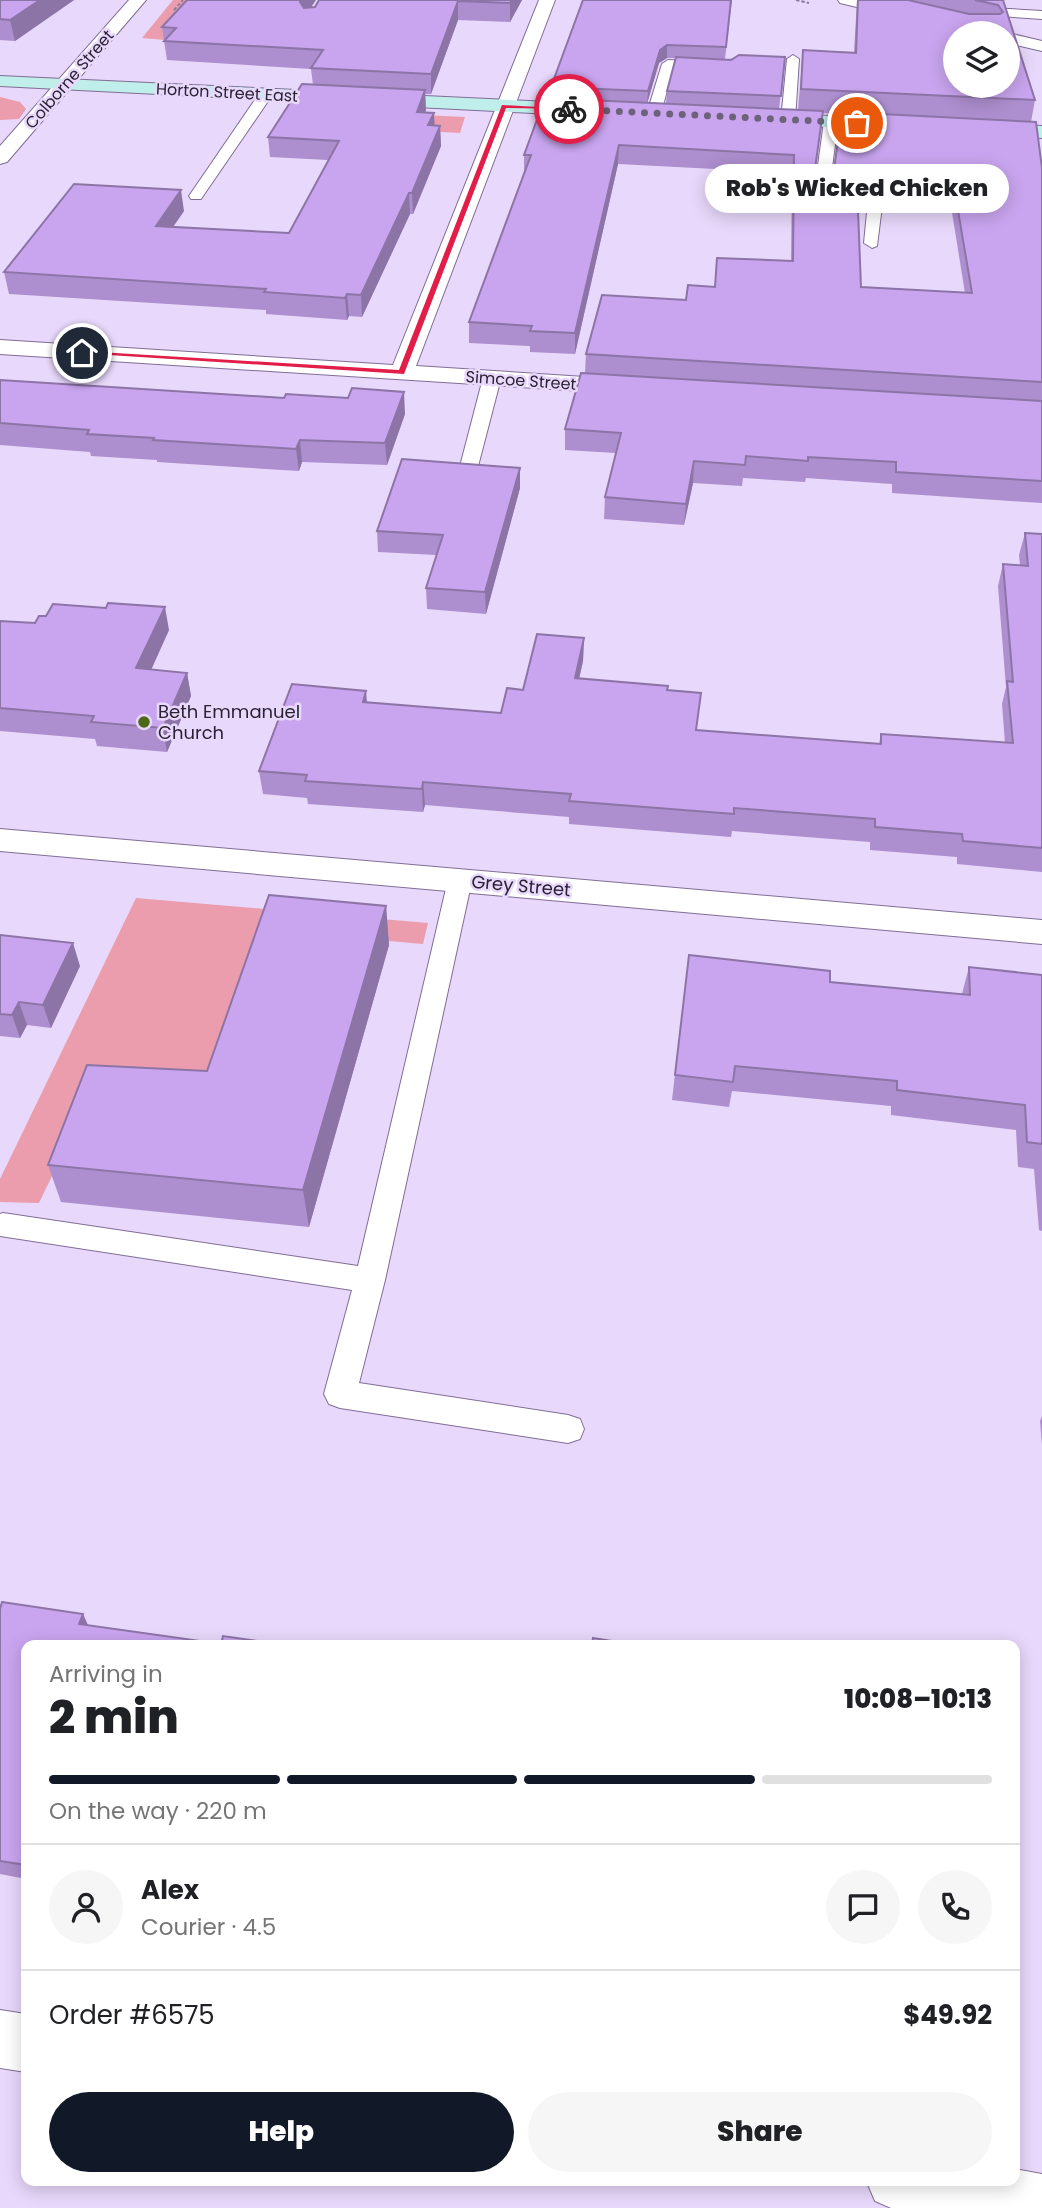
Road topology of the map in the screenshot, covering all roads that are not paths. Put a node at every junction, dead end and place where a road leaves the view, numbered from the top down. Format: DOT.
graph roads {
  1 [pos="138,0"];
  2 [pos="547,0"];
  3 [pos="846,0"];
  4 [pos="973,11"];
  5 [pos="1042,15"];
  6 [pos="943,23"];
  7 [pos="1020,41"];
  8 [pos="1042,46"];
  9 [pos="793,59"];
  10 [pos="730,66"];
  11 [pos="0,81"];
  12 [pos="66,84"];
  13 [pos="266,94"];
  14 [pos="504,106"];
  15 [pos="613,111"];
  16 [pos="654,113"];
  17 [pos="747,118"];
  18 [pos="788,120"];
  19 [pos="831,122"];
  20 [pos="910,126"];
  21 [pos="962,128"];
  22 [pos="1042,132"];
  23 [pos="0,158"];
  24 [pos="196,196"];
  25 [pos="872,243"];
  26 [pos="0,348"];
  27 [pos="402,373"];
  28 [pos="492,378"];
  29 [pos="657,389"];
  30 [pos="467,474"];
  31 [pos="0,840"];
  32 [pos="460,880"];
  33 [pos="1042,932"];
  34 [pos="3,1225"];
  35 [pos="370,1280"];
  36 [pos="568,1429"];
  37 [pos="0,2039"];
  38 [pos="21,2042"];
  39 [pos="932,2186"];
  40 [pos="1042,2204"];
  1 -- 12 [label="street, Colborne Street"];
  2 -- 14 [label="street"];
  3 -- 6 [label="street"];
  4 -- 5 [label="lane"];
  7 -- 8 [label="street"];
  9 -- 18 [label="lane"];
  10 -- 16 [label="lane"];
  11 -- 12 [label="main road, Horton Street East"];
  12 -- 13 [label="main road, Horton Street East"];
  12 -- 23 [label="street, Colborne Street"];
  13 -- 14 [label="main road, Horton Street East"];
  13 -- 24 [label="lane"];
  14 -- 15 [label="main road, Horton Street East"];
  14 -- 27 [label="street"];
  17 -- 18 [label="main road"];
  18 -- 19 [label="main road"];
  19 -- 20 [label="main road"];
  19 -- 25 [label="lane"];
  21 -- 22 [label="main road"];
  26 -- 27 [label="street, Simcoe Street"];
  27 -- 28 [label="street, Simcoe Street"];
  28 -- 29 [label="street, Simcoe Street"];
  28 -- 30 [label="lane"];
  31 -- 32 [label="street, Grey Street"];
  32 -- 33 [label="street, Grey Street"];
  32 -- 35 [label="lane"];
  34 -- 35 [label="lane"];
  35 -- 36 [label="lane"];
  37 -- 38 [label="street"];
  39 -- 40 [label="street"];
}
